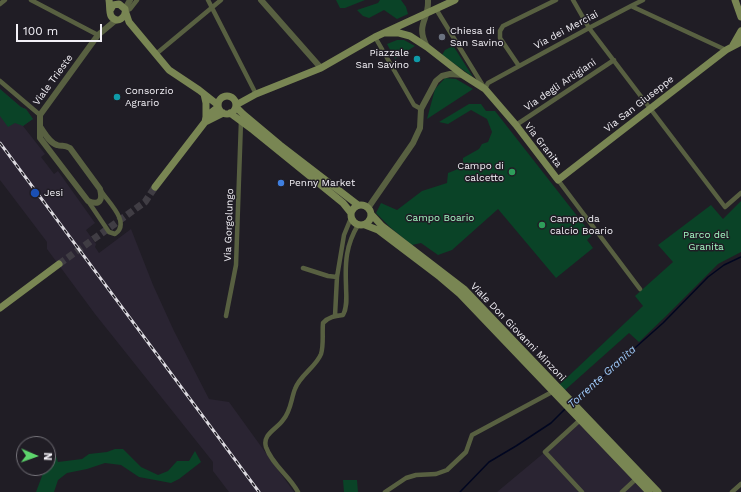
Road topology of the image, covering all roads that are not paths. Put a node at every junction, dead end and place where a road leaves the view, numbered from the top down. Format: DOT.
graph roads {
  1 [pos="5,0"];
  2 [pos="31,0"];
  3 [pos="109,0"];
  4 [pos="130,0"];
  5 [pos="137,0"];
  6 [pos="208,0"];
  7 [pos="221,0"];
  8 [pos="261,0"];
  9 [pos="428,0"];
  10 [pos="455,0"];
  11 [pos="556,0"];
  12 [pos="574,0"];
  13 [pos="643,0"];
  14 [pos="735,0"];
  15 [pos="0,4"];
  16 [pos="631,6"];
  17 [pos="120,8"];
  18 [pos="212,8"];
  19 [pos="436,9"];
  20 [pos="428,12"];
  21 [pos="741,17"];
  22 [pos="118,20"];
  23 [pos="129,22"];
  24 [pos="106,28"];
  25 [pos="589,28"];
  26 [pos="741,31"];
  27 [pos="384,32"];
  28 [pos="98,35"];
  29 [pos="375,37"];
  30 [pos="741,42"];
  31 [pos="733,45"];
  32 [pos="428,47"];
  33 [pos="726,50"];
  34 [pos="156,54"];
  35 [pos="614,60"];
  36 [pos="519,66"];
  37 [pos="321,68"];
  38 [pos="463,75"];
  39 [pos="0,81"];
  40 [pos="484,89"];
  41 [pos="201,92"];
  42 [pos="251,97"];
  43 [pos="222,98"];
  44 [pos="235,104"];
  45 [pos="218,106"];
  46 [pos="651,108"];
  47 [pos="421,109"];
  48 [pos="227,113"];
  49 [pos="40,115"];
  50 [pos="205,120"];
  51 [pos="245,122"];
  52 [pos="516,125"];
  53 [pos="41,128"];
  54 [pos="558,180"];
  55 [pos="155,187"];
  56 [pos="100,190"];
  57 [pos="741,194"];
  58 [pos="88,201"];
  59 [pos="358,206"];
  60 [pos="369,211"];
  61 [pos="351,215"];
  62 [pos="361,225"];
  63 [pos="59,264"];
  64 [pos="303,268"];
  65 [pos="337,277"];
  66 [pos="640,289"];
  67 [pos="0,308"];
  68 [pos="226,316"];
  69 [pos="335,316"];
  70 [pos="558,395"];
  71 [pos="577,413"];
  72 [pos="580,420"];
  73 [pos="636,478"];
  74 [pos="741,484"];
  75 [pos="298,492"];
  76 [pos="384,492"];
  77 [pos="582,492"];
  78 [pos="622,492"];
  79 [pos="648,492"];
  80 [pos="658,492"];
  81 [pos="732,492"];
  1 -- 15 [label="street"];
  2 -- 28 [label="street"];
  3 -- 17 [label="main road"];
  4 -- 17 [label="street, Viale Trieste"];
  5 -- 17 [label="street, Viale Trieste"];
  6 -- 18 [label="street"];
  7 -- 18 [label="street"];
  8 -- 37 [label="street"];
  9 -- 20 [label="street"];
  10 -- 19 [label="main road"];
  11 -- 36 [label="street"];
  12 -- 25 [label="street"];
  13 -- 16 [label="street, Via dei Merciai"];
  14 -- 21 [label="main road"];
  16 -- 25 [label="street, Via dei Merciai"];
  16 -- 33 [label="street"];
  17 -- 22 [label="main road, Viale Trieste"];
  17 -- 22 [label="main road"];
  17 -- 23 [label="main road"];
  17 -- 24 [label="street, Viale Trieste"];
  18 -- 34 [label="street"];
  18 -- 42 [label="street"];
  19 -- 20 [label="main road"];
  19 -- 40 [label="street, Via Granita"];
  20 -- 27 [label="main road"];
  20 -- 32 [label="street"];
  22 -- 23 [label="main road"];
  22 -- 24 [label="street, Viale Trieste"];
  23 -- 34 [label="main road"];
  24 -- 28 [label="street, Viale Trieste"];
  25 -- 35 [label="street"];
  25 -- 36 [label="street, Via dei Merciai"];
  26 -- 31 [label="main road"];
  27 -- 29 [label="main road"];
  27 -- 32 [label="main road"];
  28 -- 49 [label="street, Viale Trieste"];
  29 -- 37 [label="main road"];
  29 -- 47 [label="street"];
  30 -- 31 [label="main road"];
  31 -- 33 [label="main road, Via San Giuseppe"];
  32 -- 38 [label="main road"];
  33 -- 46 [label="main road, Via San Giuseppe"];
  34 -- 41 [label="main road"];
  35 -- 46 [label="street"];
  35 -- 52 [label="street, Via degli Artigiani"];
  36 -- 40 [label="street, Via dei Merciai"];
  37 -- 42 [label="main road"];
  38 -- 40 [label="main road"];
  38 -- 47 [label="street"];
  39 -- 49 [label="street"];
  40 -- 52 [label="main road, Via Granita"];
  41 -- 43 [label="main road"];
  41 -- 45 [label="main road"];
  41 -- 50 [label="main road"];
  42 -- 44 [label="main road"];
  42 -- 51 [label="main road"];
  43 -- 44 [label="main road"];
  43 -- 45 [label="main road"];
  44 -- 48 [label="main road"];
  44 -- 51 [label="main road, Viale Don Giovanni Minzoni"];
  45 -- 48 [label="main road"];
  45 -- 50 [label="main road"];
  46 -- 54 [label="main road, Via San Giuseppe"];
  46 -- 57 [label="street"];
  47 -- 60 [label="street"];
  48 -- 50 [label="main road"];
  48 -- 51 [label="main road, Viale Don Giovanni Minzoni"];
  49 -- 53 [label="street, Viale Trieste"];
  50 -- 55 [label="main road"];
  51 -- 59 [label="main road, Viale Don Giovanni Minzoni"];
  51 -- 61 [label="main road, Viale Don Giovanni Minzoni"];
  51 -- 68 [label="street, Via Gorgolungo"];
  52 -- 54 [label="main road, Via Granita"];
  53 -- 56 [label="street"];
  53 -- 58 [label="street, Viale Trieste"];
  54 -- 66 [label="street, Via Granita"];
  56 -- 58 [label="street"];
  56 -- 58 [label="street"];
  59 -- 60 [label="main road, Viale Don Giovanni Minzoni"];
  59 -- 61 [label="main road"];
  60 -- 62 [label="main road"];
  60 -- 70 [label="main road, Viale Don Giovanni Minzoni"];
  61 -- 62 [label="main road, Viale Don Giovanni Minzoni"];
  61 -- 65 [label="street"];
  62 -- 69 [label="street"];
  62 -- 70 [label="main road, Viale Don Giovanni Minzoni"];
  63 -- 67 [label="main road"];
  64 -- 65 [label="street"];
  65 -- 69 [label="street"];
  69 -- 75 [label="street"];
  70 -- 71 [label="main road, Viale Don Giovanni Minzoni"];
  70 -- 76 [label="street"];
  71 -- 72 [label="main road, Viale Don Giovanni Minzoni"];
  71 -- 80 [label="main road, Viale Don Giovanni Minzoni"];
  72 -- 73 [label="main road, Viale Don Giovanni Minzoni"];
  72 -- 77 [label="street"];
  73 -- 78 [label="street"];
  73 -- 79 [label="main road, Viale Don Giovanni Minzoni"];
  74 -- 81 [label="street"];
}
